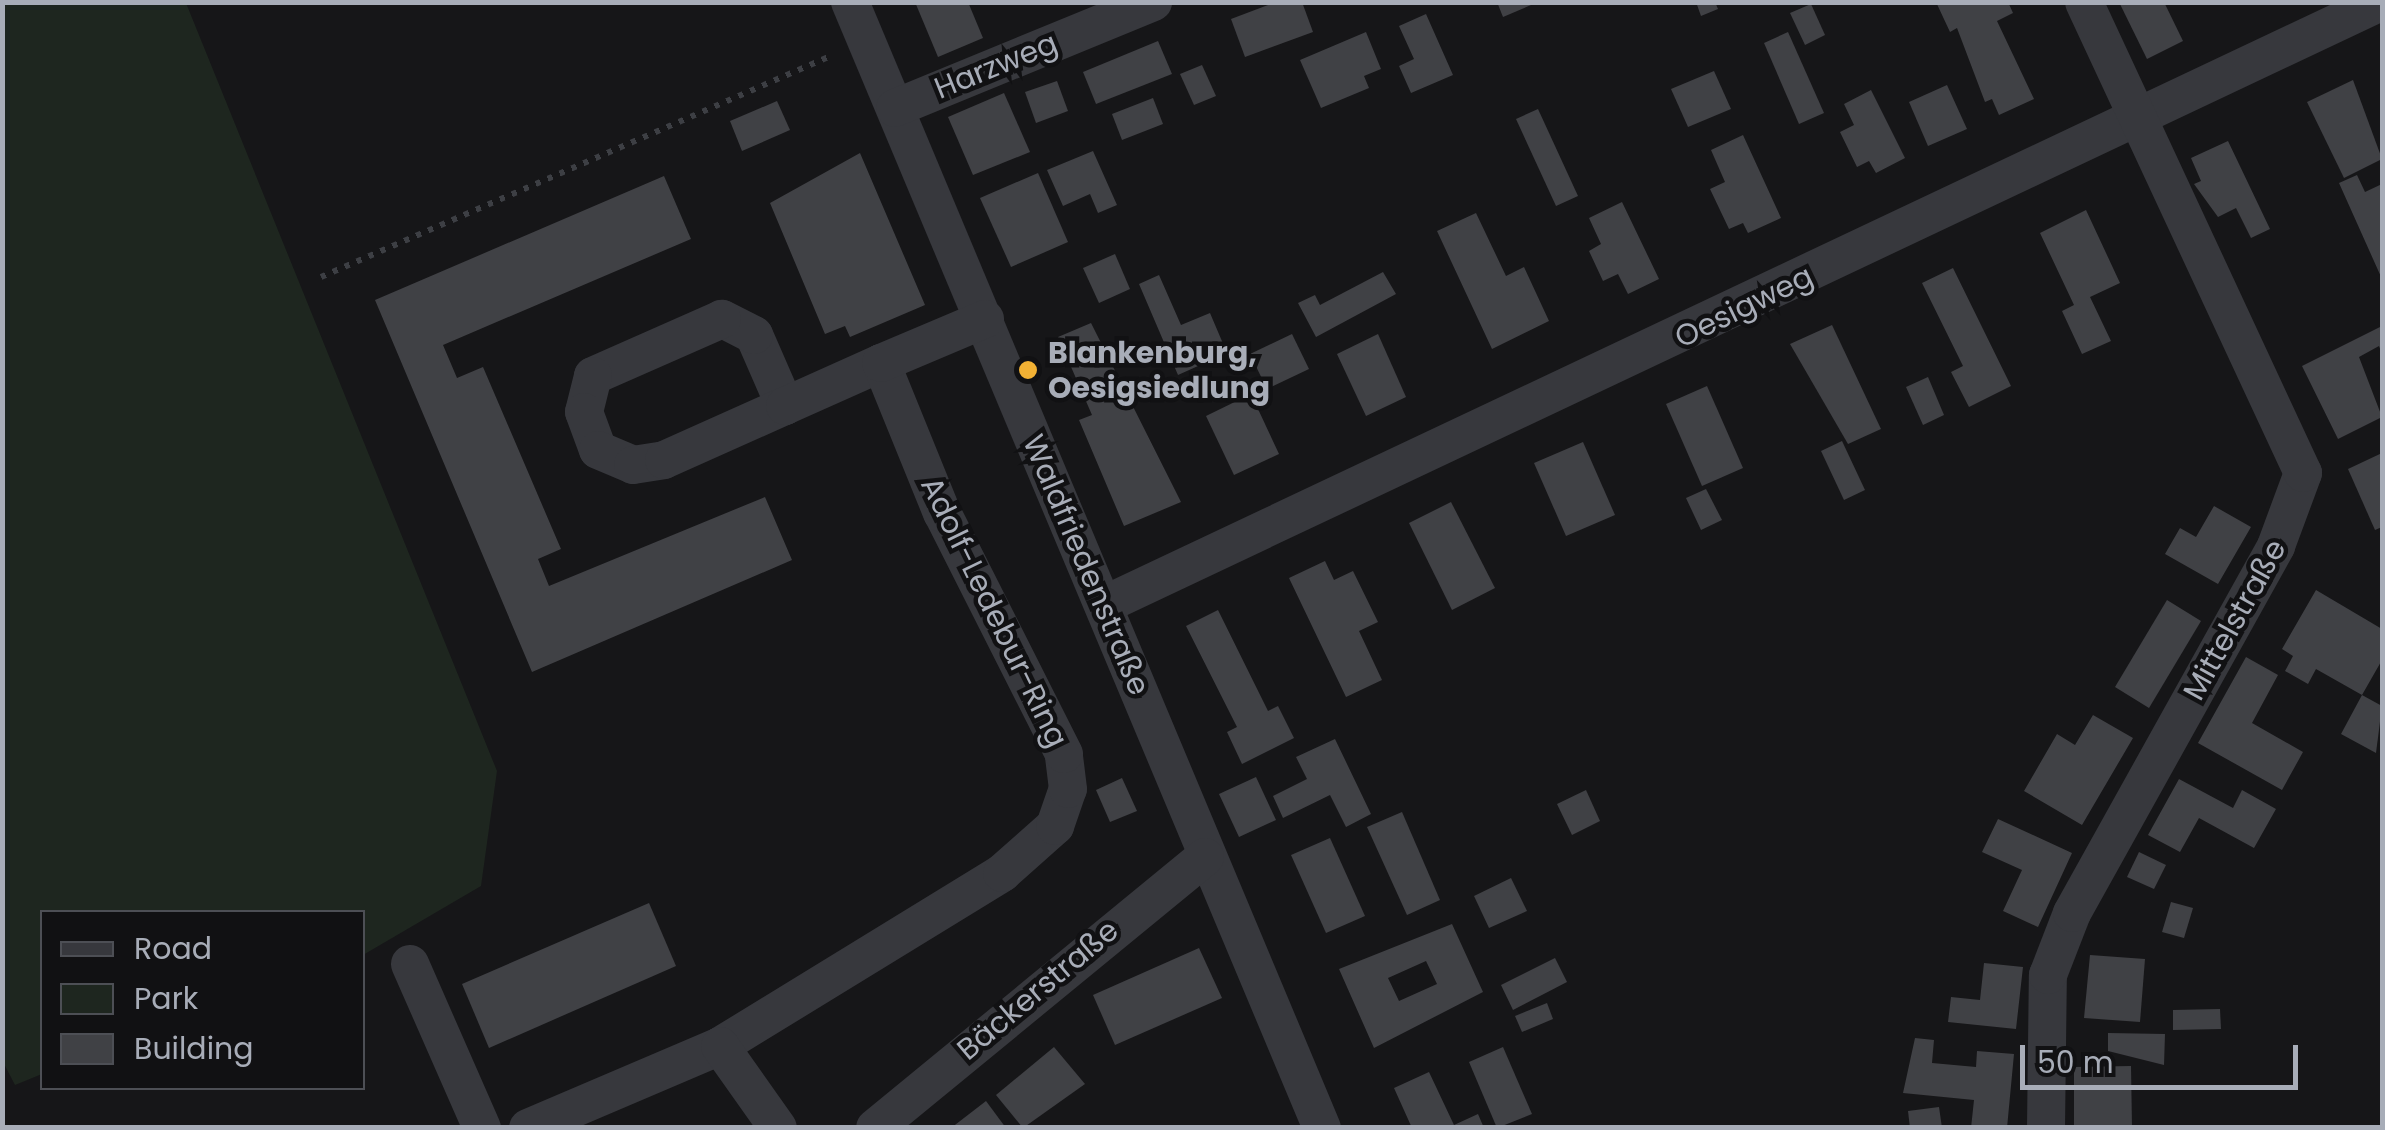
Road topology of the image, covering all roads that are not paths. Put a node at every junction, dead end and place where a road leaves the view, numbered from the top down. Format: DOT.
graph roads {
  1 [pos="850,2"];
  2 [pos="1153,2"];
  3 [pos="2084,2"];
  4 [pos="2380,2"];
  5 [pos="895,108"];
  6 [pos="2137,120"];
  7 [pos="985,319"];
  8 [pos="882,363"];
  9 [pos="785,406"];
  10 [pos="1104,605"];
  11 [pos="1205,856"];
  12 [pos="410,964"];
  13 [pos="720,1046"];
  14 [pos="482,1128"];
  15 [pos="528,1128"];
  16 [pos="778,1128"];
  17 [pos="875,1128"];
  18 [pos="1322,1128"];
  19 [pos="2046,1128"];
  1 -- 5 [label="street, Waldfriedenstraße"];
  2 -- 5 [label="street, Harzweg"];
  3 -- 6 [label="street"];
  4 -- 6 [label="street, Oesigweg"];
  5 -- 7 [label="street, Waldfriedenstraße"];
  6 -- 10 [label="street, Oesigweg"];
  6 -- 19 [label="street, Mittelstraße"];
  7 -- 8 [label="street"];
  7 -- 10 [label="street, Waldfriedenstraße"];
  8 -- 9 [label="street"];
  8 -- 13 [label="street, Adolf-Ledebur-Ring"];
  9 -- 9 [label="street"];
  10 -- 11 [label="street, Waldfriedenstraße"];
  11 -- 17 [label="street, Bäckerstraße"];
  11 -- 18 [label="street, Waldfriedenstraße"];
  12 -- 14 [label="street"];
  13 -- 15 [label="street, Adolf-Ledebur-Ring"];
  13 -- 16 [label="street"];
}
